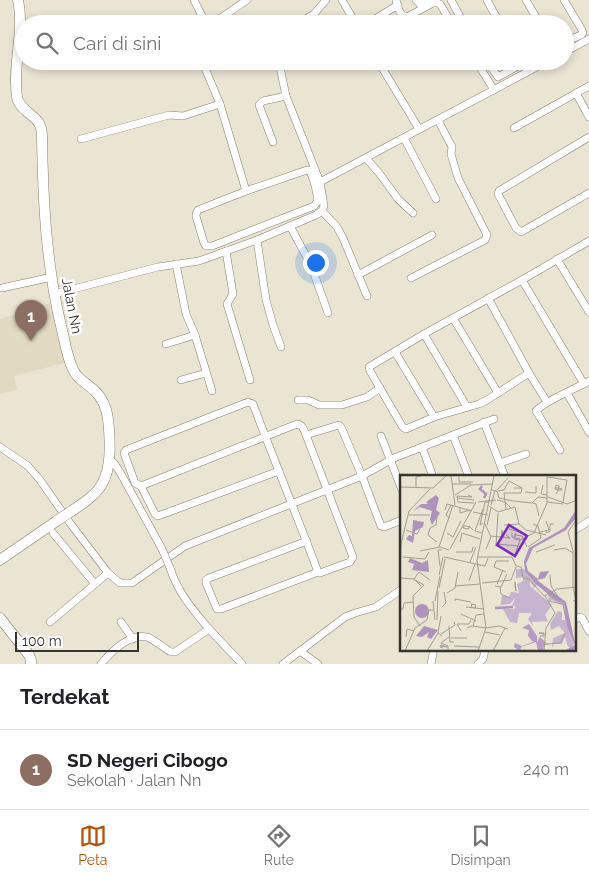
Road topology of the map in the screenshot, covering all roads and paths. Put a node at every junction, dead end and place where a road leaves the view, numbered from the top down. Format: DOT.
graph roads {
  1 [pos="18,0"];
  2 [pos="194,0"];
  3 [pos="247,0"];
  4 [pos="326,0"];
  5 [pos="342,0"];
  6 [pos="416,0"];
  7 [pos="431,0"];
  8 [pos="460,0"];
  9 [pos="487,0"];
  10 [pos="526,0"];
  11 [pos="564,0"];
  12 [pos="451,1"];
  13 [pos="397,3"];
  14 [pos="20,15"];
  15 [pos="202,15"];
  16 [pos="225,15"];
  17 [pos="312,15"];
  18 [pos="351,15"];
  19 [pos="380,15"];
  20 [pos="402,15"];
  21 [pos="411,15"];
  22 [pos="447,15"];
  23 [pos="459,15"];
  24 [pos="495,15"];
  25 [pos="535,15"];
  26 [pos="573,15"];
  27 [pos="574,17"];
  28 [pos="574,38"];
  29 [pos="589,39"];
  30 [pos="574,47"];
  31 [pos="16,70"];
  32 [pos="206,70"];
  33 [pos="280,70"];
  34 [pos="383,70"];
  35 [pos="482,70"];
  36 [pos="493,70"];
  37 [pos="510,70"];
  38 [pos="531,70"];
  39 [pos="589,86"];
  40 [pos="494,90"];
  41 [pos="576,93"];
  42 [pos="286,96"];
  43 [pos="220,104"];
  44 [pos="589,117"];
  45 [pos="438,120"];
  46 [pos="514,128"];
  47 [pos="419,130"];
  48 [pos="589,137"];
  49 [pos="404,138"];
  50 [pos="81,139"];
  51 [pos="273,142"];
  52 [pos="366,158"];
  53 [pos="317,183"];
  54 [pos="246,191"];
  55 [pos="589,192"];
  56 [pos="436,199"];
  57 [pos="322,211"];
  58 [pos="413,213"];
  59 [pos="290,226"];
  60 [pos="432,235"];
  61 [pos="257,240"];
  62 [pos="589,241"];
  63 [pos="226,251"];
  64 [pos="557,260"];
  65 [pos="176,264"];
  66 [pos="358,275"];
  67 [pos="52,277"];
  68 [pos="411,278"];
  69 [pos="522,280"];
  70 [pos="2,288"];
  71 [pos="54,294"];
  72 [pos="367,296"];
  73 [pos="488,298"];
  74 [pos="589,312"];
  75 [pos="328,313"];
  76 [pos="453,318"];
  77 [pos="424,334"];
  78 [pos="195,335"];
  79 [pos="166,344"];
  80 [pos="281,347"];
  81 [pos="395,352"];
  82 [pos="206,373"];
  83 [pos="530,373"];
  84 [pos="181,380"];
  85 [pos="250,380"];
  86 [pos="587,383"];
  87 [pos="380,388"];
  88 [pos="212,391"];
  89 [pos="498,393"];
  90 [pos="567,393"];
  91 [pos="298,400"];
  92 [pos="547,402"];
  93 [pos="467,407"];
  94 [pos="434,417"];
  95 [pos="494,419"];
  96 [pos="484,422"];
  97 [pos="589,432"];
  98 [pos="306,435"];
  99 [pos="453,435"];
  100 [pos="265,436"];
  101 [pos="381,436"];
  102 [pos="0,446"];
  103 [pos="422,447"];
  104 [pos="560,450"];
  105 [pos="526,454"];
  106 [pos="109,458"];
  107 [pos="390,460"];
  108 [pos="500,463"];
  109 [pos="279,471"];
  110 [pos="433,475"];
  111 [pos="469,475"];
  112 [pos="505,475"];
  113 [pos="362,476"];
  114 [pos="400,485"];
  115 [pos="141,486"];
  116 [pos="327,491"];
  117 [pos="291,504"];
  118 [pos="400,521"];
  119 [pos="589,521"];
  120 [pos="576,529"];
  121 [pos="53,533"];
  122 [pos="307,541"];
  123 [pos="0,560"];
  124 [pos="318,572"];
  125 [pos="108,573"];
  126 [pos="95,584"];
  127 [pos="400,591"];
  128 [pos="0,618"];
  129 [pos="576,619"];
  130 [pos="50,622"];
  131 [pos="121,622"];
  132 [pos="209,629"];
  133 [pos="589,631"];
  134 [pos="133,638"];
  135 [pos="300,650"];
  136 [pos="485,652"];
  137 [pos="433,654"];
  138 [pos="31,664"];
  139 [pos="101,664"];
  140 [pos="242,664"];
  141 [pos="283,664"];
  142 [pos="318,664"];
  143 [pos="431,664"];
  144 [pos="478,664"];
  1 -- 14 [label="street, Jalan Nn"];
  2 -- 15 [label="street"];
  3 -- 16 [label="street"];
  4 -- 17 [label="street"];
  5 -- 18 [label="street"];
  6 -- 7 [label="street"];
  8 -- 12 [label="street"];
  9 -- 24 [label="street"];
  10 -- 25 [label="street"];
  11 -- 26 [label="street"];
  12 -- 23 [label="street"];
  13 -- 19 [label="street"];
  13 -- 20 [label="street"];
  21 -- 22 [label="street"];
  27 -- 28 [label="street"];
  29 -- 30 [label="street"];
  31 -- 67 [label="street, Jalan Nn"];
  32 -- 43 [label="street"];
  33 -- 42 [label="street"];
  34 -- 47 [label="street"];
  35 -- 40 [label="street"];
  36 -- 37 [label="street"];
  38 -- 40 [label="street"];
  39 -- 41 [label="street"];
  40 -- 45 [label="street"];
  41 -- 44 [label="street"];
  41 -- 46 [label="street"];
  42 -- 51 [label="street"];
  42 -- 53 [label="street"];
  43 -- 50 [label="street"];
  43 -- 54 [label="street"];
  45 -- 47 [label="street"];
  45 -- 68 [label="street"];
  47 -- 49 [label="street"];
  48 -- 55 [label="street"];
  49 -- 52 [label="street"];
  49 -- 56 [label="street"];
  52 -- 53 [label="street"];
  52 -- 58 [label="street"];
  53 -- 54 [label="street"];
  53 -- 54 [label="street"];
  53 -- 57 [label="street"];
  57 -- 59 [label="street"];
  57 -- 66 [label="street"];
  59 -- 61 [label="street"];
  59 -- 75 [label="street"];
  60 -- 66 [label="street"];
  61 -- 63 [label="street"];
  61 -- 80 [label="street"];
  62 -- 64 [label="street"];
  63 -- 65 [label="street"];
  63 -- 85 [label="street"];
  64 -- 69 [label="street"];
  64 -- 74 [label="street"];
  65 -- 71 [label="street"];
  65 -- 78 [label="street"];
  66 -- 72 [label="street"];
  67 -- 70 [label="street"];
  67 -- 71 [label="street, Jalan Nn"];
  69 -- 73 [label="street"];
  69 -- 86 [label="street"];
  71 -- 106 [label="street, Jalan Nn"];
  73 -- 76 [label="street"];
  73 -- 83 [label="street"];
  76 -- 77 [label="street"];
  76 -- 89 [label="street"];
  77 -- 81 [label="street"];
  77 -- 93 [label="street"];
  78 -- 79 [label="street"];
  78 -- 82 [label="street"];
  81 -- 87 [label="street"];
  81 -- 94 [label="street"];
  82 -- 84 [label="street"];
  82 -- 88 [label="street"];
  83 -- 89 [label="street"];
  83 -- 92 [label="street"];
  86 -- 90 [label="street"];
  87 -- 91 [label="street"];
  87 -- 94 [label="street"];
  89 -- 93 [label="street"];
  90 -- 92 [label="street"];
  90 -- 97 [label="street"];
  92 -- 104 [label="street"];
  93 -- 94 [label="street"];
  95 -- 96 [label="street"];
  96 -- 99 [label="street"];
  96 -- 108 [label="street"];
  98 -- 100 [label="street"];
  98 -- 113 [label="street"];
  98 -- 116 [label="street"];
  99 -- 103 [label="street"];
  99 -- 111 [label="street"];
  100 -- 109 [label="street"];
  100 -- 115 [label="street"];
  100 -- 115 [label="street"];
  101 -- 107 [label="street"];
  102 -- 125 [label="street"];
  103 -- 107 [label="street"];
  103 -- 110 [label="street"];
  105 -- 108 [label="street"];
  106 -- 123 [label="street, Jalan Nn, bridge"];
  106 -- 132 [label="street, bridge"];
  107 -- 113 [label="street"];
  107 -- 114 [label="street"];
  108 -- 112 [label="street"];
  109 -- 115 [label="street"];
  109 -- 117 [label="street"];
  113 -- 116 [label="street"];
  113 -- 118 [label="street"];
  116 -- 117 [label="street"];
  116 -- 124 [label="street"];
  117 -- 122 [label="street"];
  117 -- 125 [label="street"];
  119 -- 120 [label="street"];
  121 -- 126 [label="street"];
  122 -- 124 [label="street"];
  122 -- 124 [label="street"];
  125 -- 126 [label="street"];
  126 -- 130 [label="street"];
  127 -- 135 [label="street"];
  128 -- 138 [label="street"];
  129 -- 133 [label="street"];
  131 -- 134 [label="street"];
  132 -- 134 [label="street"];
  132 -- 140 [label="street"];
  134 -- 139 [label="street"];
  135 -- 141 [label="street"];
  135 -- 142 [label="street"];
  136 -- 144 [label="street"];
  137 -- 143 [label="street"];
}
